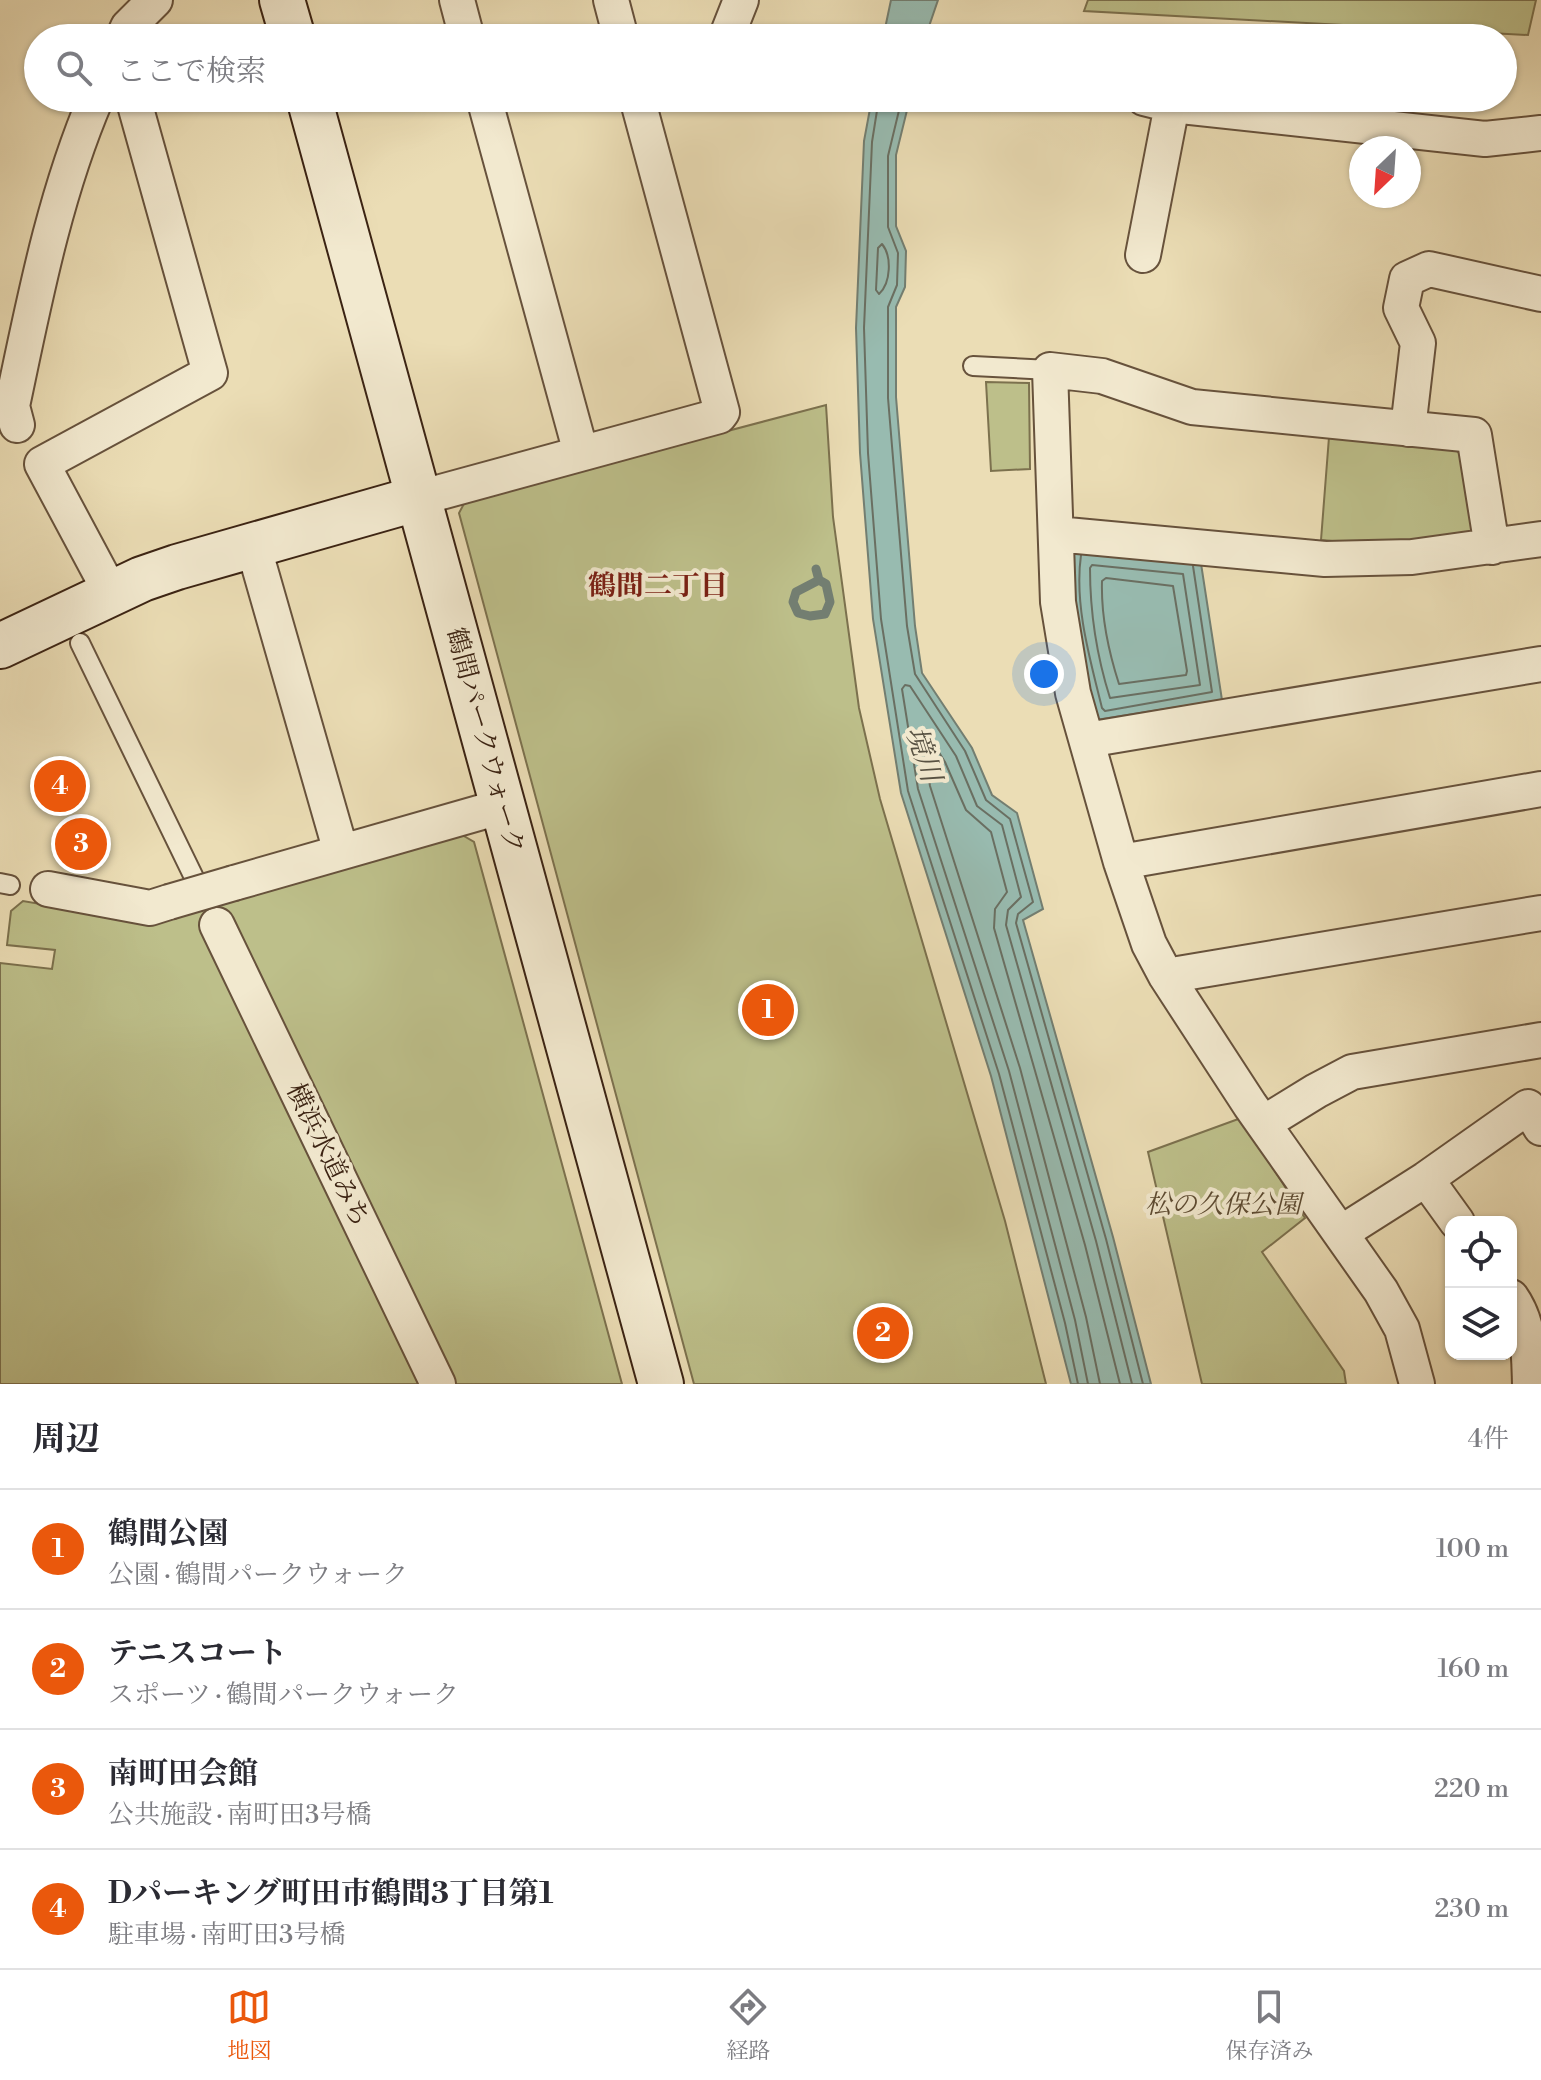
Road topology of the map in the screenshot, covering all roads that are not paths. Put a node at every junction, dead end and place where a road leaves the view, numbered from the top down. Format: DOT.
graph roads {
  1 [pos="155,0"];
  2 [pos="282,0"];
  3 [pos="457,0"];
  4 [pos="611,0"];
  5 [pos="741,0"];
  6 [pos="131,24"];
  7 [pos="289,24"];
  8 [pos="463,24"];
  9 [pos="617,24"];
  10 [pos="732,24"];
  11 [pos="90,112"];
  12 [pos="137,112"];
  13 [pos="313,112"];
  14 [pos="488,112"];
  15 [pos="641,112"];
  16 [pos="1157,112"];
  17 [pos="1253,112"];
  18 [pos="1541,133"];
  19 [pos="1143,255"];
  20 [pos="1541,294"];
  21 [pos="14,326"];
  22 [pos="973,366"];
  23 [pos="1050,370"];
  24 [pos="17,425"];
  25 [pos="1408,429"];
  26 [pos="581,453"];
  27 [pos="419,498"];
  28 [pos="1056,534"];
  29 [pos="1541,539"];
  30 [pos="253,545"];
  31 [pos="1492,547"];
  32 [pos="105,596"];
  33 [pos="18,637"];
  34 [pos="80,643"];
  35 [pos="1541,664"];
  36 [pos="1087,740"];
  37 [pos="1541,789"];
  38 [pos="503,806"];
  39 [pos="341,852"];
  40 [pos="1121,862"];
  41 [pos="48,889"];
  42 [pos="1541,913"];
  43 [pos="217,925"];
  44 [pos="1166,976"];
  45 [pos="1541,1040"];
  46 [pos="1264,1123"];
  47 [pos="1541,1128"];
  48 [pos="1426,1179"];
  49 [pos="1453,1216"];
  50 [pos="1341,1233"];
  51 [pos="1517,1309"];
  52 [pos="438,1384"];
  53 [pos="661,1384"];
  54 [pos="1417,1384"];
  55 [pos="1530,1384"];
  1 -- 6 [label="street"];
  2 -- 7 [label="street"];
  3 -- 8 [label="street"];
  4 -- 9 [label="street"];
  5 -- 10 [label="street"];
  11 -- 21 [label="street"];
  12 -- 32 [label="street"];
  13 -- 27 [label="street, 鶴間パークウォーク"];
  14 -- 26 [label="street"];
  15 -- 26 [label="street"];
  16 -- 19 [label="street"];
  17 -- 18 [label="street"];
  20 -- 25 [label="street"];
  21 -- 24 [label="street"];
  22 -- 23 [label="lane"];
  23 -- 25 [label="street"];
  23 -- 28 [label="street"];
  25 -- 31 [label="street"];
  26 -- 27 [label="street"];
  27 -- 30 [label="street"];
  27 -- 38 [label="street, 鶴間パークウォーク"];
  28 -- 31 [label="street"];
  28 -- 36 [label="street"];
  29 -- 31 [label="street"];
  30 -- 32 [label="street"];
  30 -- 39 [label="street"];
  32 -- 33 [label="street"];
  34 -- 43 [label="lane"];
  35 -- 36 [label="street"];
  36 -- 40 [label="street"];
  37 -- 40 [label="street"];
  38 -- 39 [label="street"];
  38 -- 53 [label="street, 鶴間パークウォーク"];
  39 -- 41 [label="street, bridge"];
  40 -- 44 [label="street"];
  42 -- 44 [label="street"];
  43 -- 52 [label="street, 横浜水道みち"];
  44 -- 46 [label="street"];
  45 -- 46 [label="street"];
  46 -- 50 [label="street"];
  47 -- 48 [label="street"];
  48 -- 49 [label="street"];
  48 -- 50 [label="street"];
  50 -- 54 [label="street"];
  51 -- 55 [label="street"];
}
